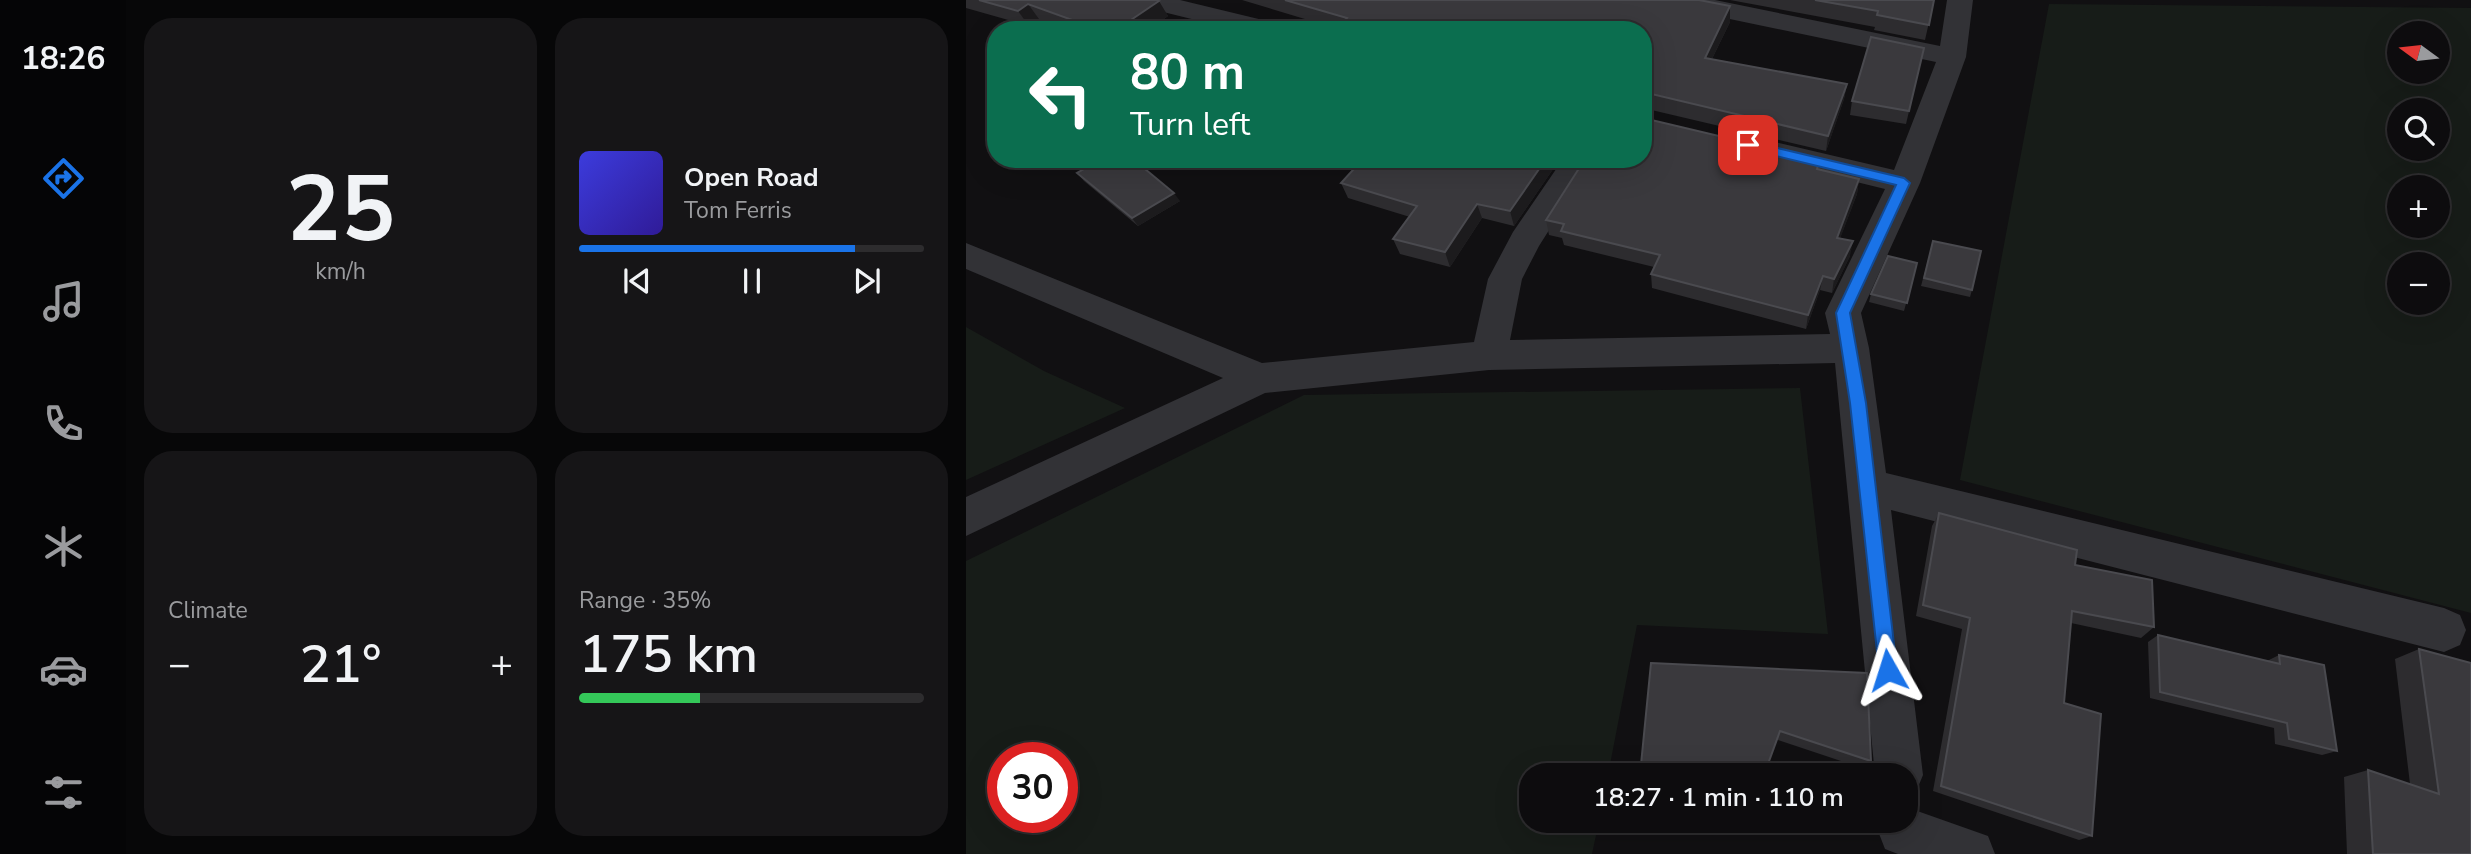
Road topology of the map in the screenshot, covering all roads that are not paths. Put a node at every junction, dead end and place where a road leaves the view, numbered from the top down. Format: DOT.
graph roads {
  1 [pos="1148,0"];
  2 [pos="1677,0"];
  3 [pos="1960,0"];
  4 [pos="1188,4"];
  5 [pos="1241,21"];
  6 [pos="1952,57"];
  7 [pos="1748,145"];
  8 [pos="1573,168"];
  9 [pos="1904,183"];
  10 [pos="966,255"];
  11 [pos="1851,348"];
  12 [pos="1489,355"];
  13 [pos="1260,378"];
  14 [pos="1868,486"];
  15 [pos="966,517"];
  16 [pos="2444,630"];
  17 [pos="1898,763"];
  18 [pos="1901,835"];
  19 [pos="1970,854"];
  1 -- 4 [label="street"];
  2 -- 6 [label="street"];
  3 -- 6 [label="street"];
  4 -- 5 [label="street"];
  6 -- 9 [label="street"];
  7 -- 9 [label="street"];
  8 -- 12 [label="street"];
  9 -- 11 [label="street"];
  10 -- 13 [label="street"];
  11 -- 12 [label="street"];
  11 -- 14 [label="street"];
  12 -- 13 [label="street"];
  13 -- 15 [label="street"];
  14 -- 16 [label="street"];
  14 -- 17 [label="street"];
  18 -- 19 [label="street"];
}
